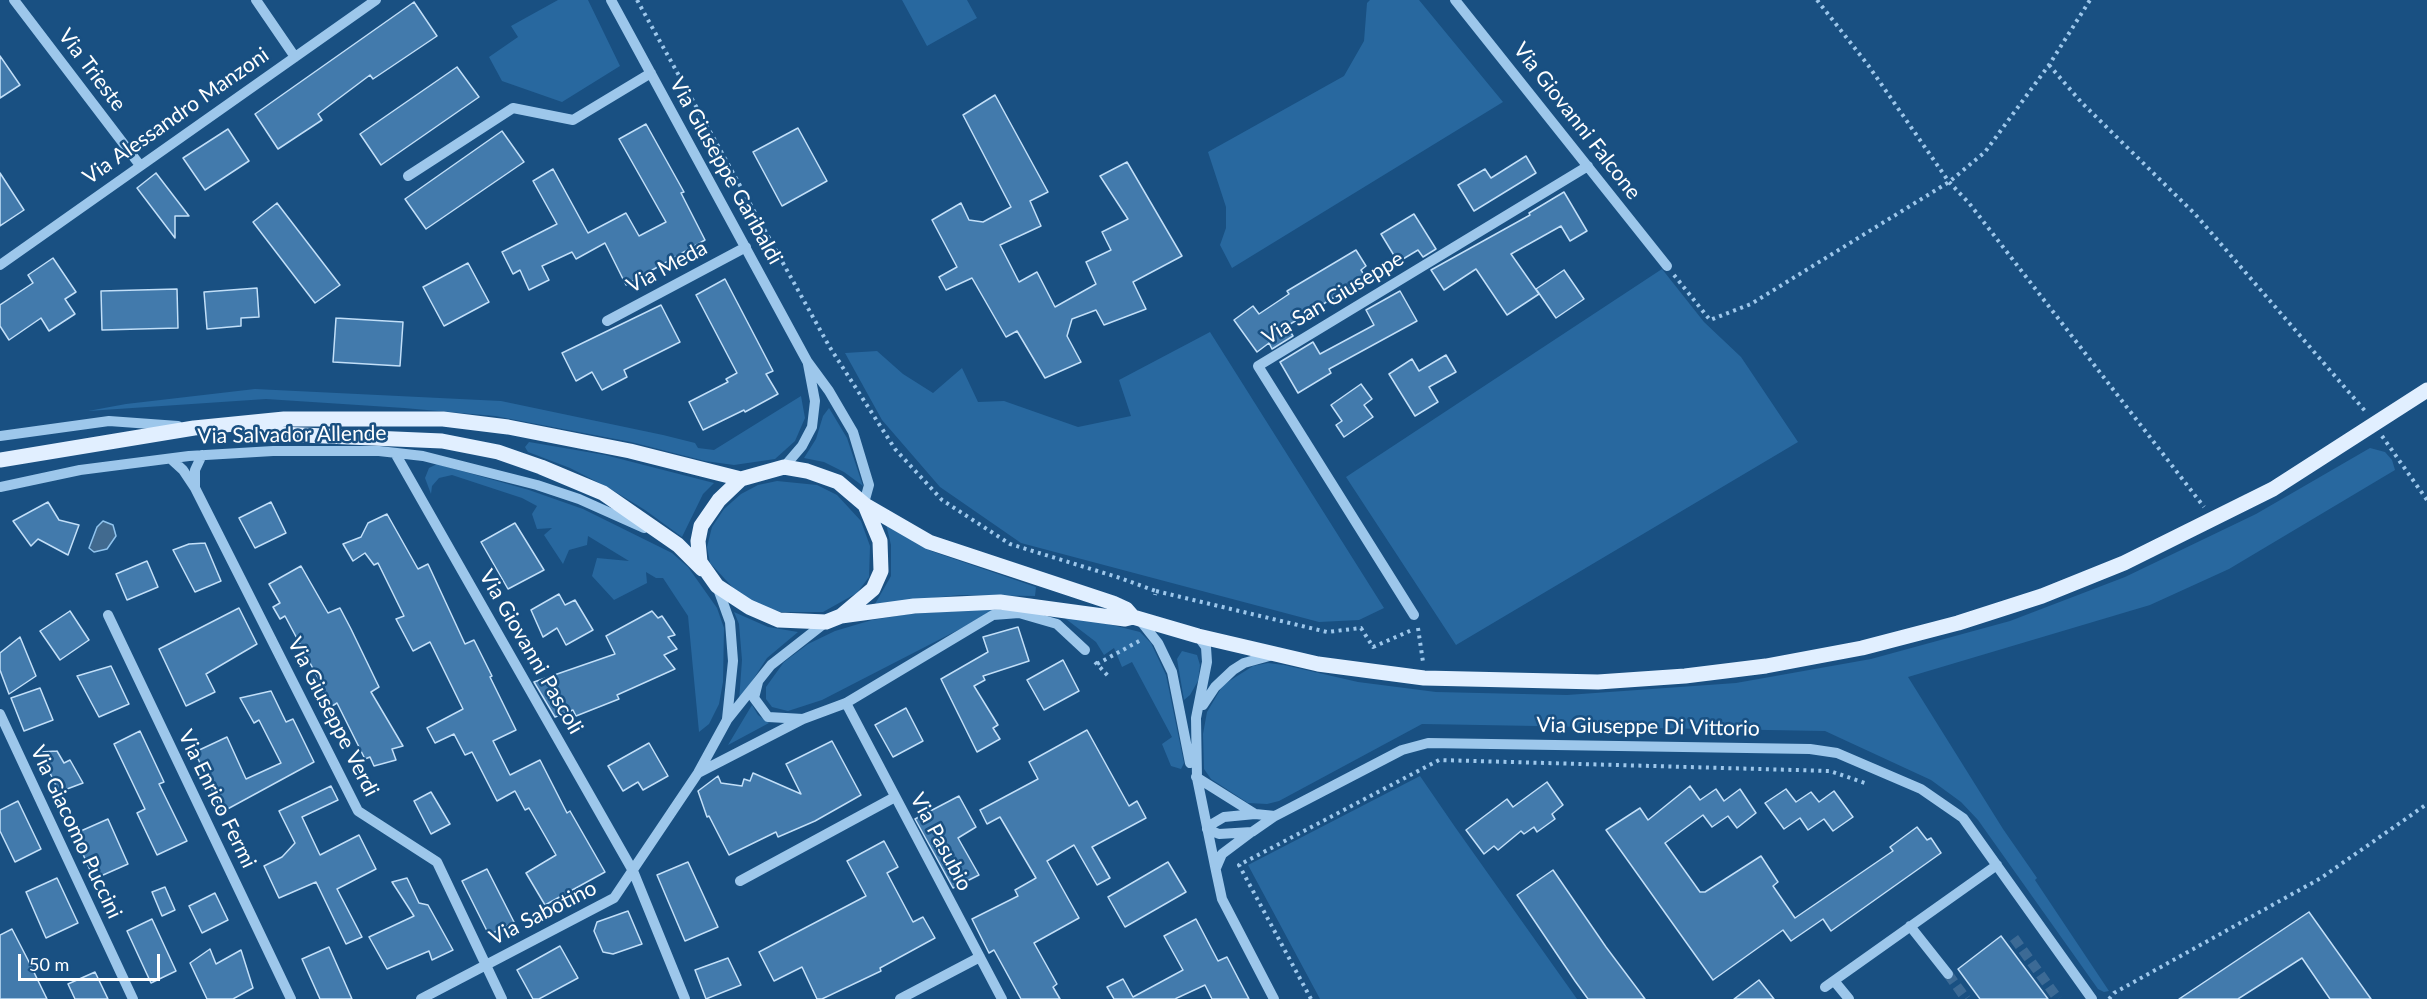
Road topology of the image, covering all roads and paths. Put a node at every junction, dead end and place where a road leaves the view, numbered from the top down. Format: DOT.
graph roads {
  1 [pos="14,0"];
  2 [pos="256,0"];
  3 [pos="376,0"];
  4 [pos="637,0"];
  5 [pos="1455,0"];
  6 [pos="1817,0"];
  7 [pos="2090,0"];
  8 [pos="616,2"];
  9 [pos="295,57"];
  10 [pos="2049,66"];
  11 [pos="651,73"];
  12 [pos="139,164"];
  13 [pos="1588,166"];
  14 [pos="408,176"];
  15 [pos="1949,182"];
  16 [pos="746,248"];
  17 [pos="0,265"];
  18 [pos="1667,266"];
  19 [pos="607,321"];
  20 [pos="807,361"];
  21 [pos="2427,390"];
  22 [pos="2375,426"];
  23 [pos="215,427"];
  24 [pos="194,428"];
  25 [pos="0,436"];
  26 [pos="395,453"];
  27 [pos="202,455"];
  28 [pos="171,459"];
  29 [pos="0,460"];
  30 [pos="784,467"];
  31 [pos="741,478"];
  32 [pos="0,487"];
  33 [pos="195,488"];
  34 [pos="2427,500"];
  35 [pos="865,504"];
  36 [pos="2212,519"];
  37 [pos="678,545"];
  38 [pos="712,581"];
  39 [pos="108,615"];
  40 [pos="1414,615"];
  41 [pos="841,616"];
  42 [pos="1136,618"];
  43 [pos="826,622"];
  44 [pos="1198,636"];
  45 [pos="1142,638"];
  46 [pos="1085,650"];
  47 [pos="1276,654"];
  48 [pos="1097,664"];
  49 [pos="1109,677"];
  50 [pos="1424,678"];
  51 [pos="759,679"];
  52 [pos="846,703"];
  53 [pos="0,714"];
  54 [pos="1196,718"];
  55 [pos="803,719"];
  56 [pos="727,720"];
  57 [pos="698,773"];
  58 [pos="1197,778"];
  59 [pos="1874,786"];
  60 [pos="895,797"];
  61 [pos="2427,804"];
  62 [pos="1255,814"];
  63 [pos="1275,816"];
  64 [pos="1207,828"];
  65 [pos="1252,832"];
  66 [pos="1997,865"];
  67 [pos="633,871"];
  68 [pos="1216,871"];
  69 [pos="740,881"];
  70 [pos="1910,926"];
  71 [pos="980,957"];
  72 [pos="486,963"];
  73 [pos="1947,974"];
  74 [pos="133,999"];
  75 [pos="291,999"];
  76 [pos="421,999"];
  77 [pos="502,999"];
  78 [pos="685,999"];
  79 [pos="900,999"];
  80 [pos="1002,999"];
  81 [pos="1274,999"];
  82 [pos="1311,999"];
  83 [pos="1849,999"];
  84 [pos="2092,999"];
  85 [pos="2109,999"];
  1 -- 12 [label="street, Via Trieste"];
  2 -- 9 [label="street"];
  3 -- 9 [label="street, Via Alessandro Manzoni"];
  4 -- 50 [label="path"];
  5 -- 13 [label="street, Via Giovanni Falcone"];
  6 -- 15 [label="path"];
  7 -- 10 [label="path"];
  8 -- 11 [label="street, Via Giuseppe Garibaldi"];
  9 -- 12 [label="street, Via Alessandro Manzoni"];
  10 -- 15 [label="path"];
  10 -- 22 [label="path"];
  11 -- 14 [label="street"];
  11 -- 16 [label="street, Via Giuseppe Garibaldi"];
  12 -- 17 [label="street, Via Alessandro Manzoni"];
  13 -- 18 [label="street, Via Giovanni Falcone"];
  13 -- 40 [label="street, Via San Giuseppe"];
  15 -- 18 [label="path"];
  15 -- 36 [label="path"];
  16 -- 19 [label="street, Via Meda"];
  16 -- 20 [label="street, Via Giuseppe Garibaldi"];
  20 -- 30 [label="street, Via Giuseppe Garibaldi"];
  20 -- 35 [label="street, Via Giuseppe Garibaldi"];
  21 -- 22 [label="main road"];
  22 -- 34 [label="path"];
  22 -- 36 [label="main road"];
  23 -- 24 [label="main road"];
  23 -- 31 [label="main road"];
  23 -- 37 [label="main road"];
  24 -- 25 [label="street"];
  24 -- 29 [label="main road"];
  26 -- 27 [label="street, Via Salvador Allende"];
  26 -- 37 [label="street, Via Salvador Allende"];
  26 -- 67 [label="street, Via Giovanni Pascoli"];
  27 -- 28 [label="street, Via Salvador Allende"];
  27 -- 33 [label="street"];
  28 -- 32 [label="street, Via Salvador Allende"];
  28 -- 33 [label="street, Via Giuseppe Verdi"];
  30 -- 31 [label="main road"];
  30 -- 35 [label="main road"];
  31 -- 38 [label="main road"];
  33 -- 72 [label="street, Via Giuseppe Verdi"];
  35 -- 41 [label="main road"];
  35 -- 42 [label="main road"];
  36 -- 50 [label="main road"];
  37 -- 38 [label="main road"];
  38 -- 43 [label="main road"];
  38 -- 56 [label="street"];
  39 -- 75 [label="street, Via Enrico Fermi"];
  41 -- 42 [label="main road"];
  41 -- 43 [label="main road"];
  42 -- 44 [label="main road"];
  42 -- 58 [label="street"];
  43 -- 51 [label="street"];
  44 -- 47 [label="main road"];
  44 -- 54 [label="street"];
  45 -- 48 [label="path"];
  46 -- 48 [label="path"];
  46 -- 52 [label="street, Via Sabotino"];
  47 -- 50 [label="main road"];
  47 -- 54 [label="street"];
  48 -- 49 [label="path"];
  51 -- 55 [label="street"];
  51 -- 56 [label="street"];
  52 -- 55 [label="street, Via Sabotino"];
  52 -- 60 [label="street, Via Pasubio"];
  53 -- 74 [label="street, Via Giacomo Puccini"];
  54 -- 58 [label="street"];
  55 -- 57 [label="street, Via Sabotino"];
  56 -- 57 [label="street, Via Sabotino"];
  57 -- 67 [label="street, Via Sabotino"];
  58 -- 62 [label="street"];
  58 -- 64 [label="street"];
  59 -- 82 [label="path"];
  60 -- 69 [label="street"];
  60 -- 71 [label="street, Via Pasubio"];
  61 -- 85 [label="path"];
  62 -- 63 [label="street"];
  62 -- 64 [label="street"];
  63 -- 65 [label="street, Via Giuseppe Di Vittorio"];
  63 -- 66 [label="street, Via Giuseppe Di Vittorio"];
  64 -- 65 [label="street"];
  64 -- 68 [label="street"];
  65 -- 68 [label="street, Via Giuseppe Di Vittorio"];
  66 -- 70 [label="street"];
  66 -- 84 [label="street, Via Giuseppe Di Vittorio"];
  67 -- 72 [label="street, Via Sabotino"];
  67 -- 78 [label="street, Via Giovanni Pascoli"];
  68 -- 81 [label="street"];
  70 -- 73 [label="street"];
  70 -- 83 [label="street"];
  71 -- 79 [label="street"];
  71 -- 80 [label="street, Via Pasubio"];
  72 -- 76 [label="street, Via Sabotino"];
  72 -- 77 [label="street, Via Giuseppe Verdi"];
}
